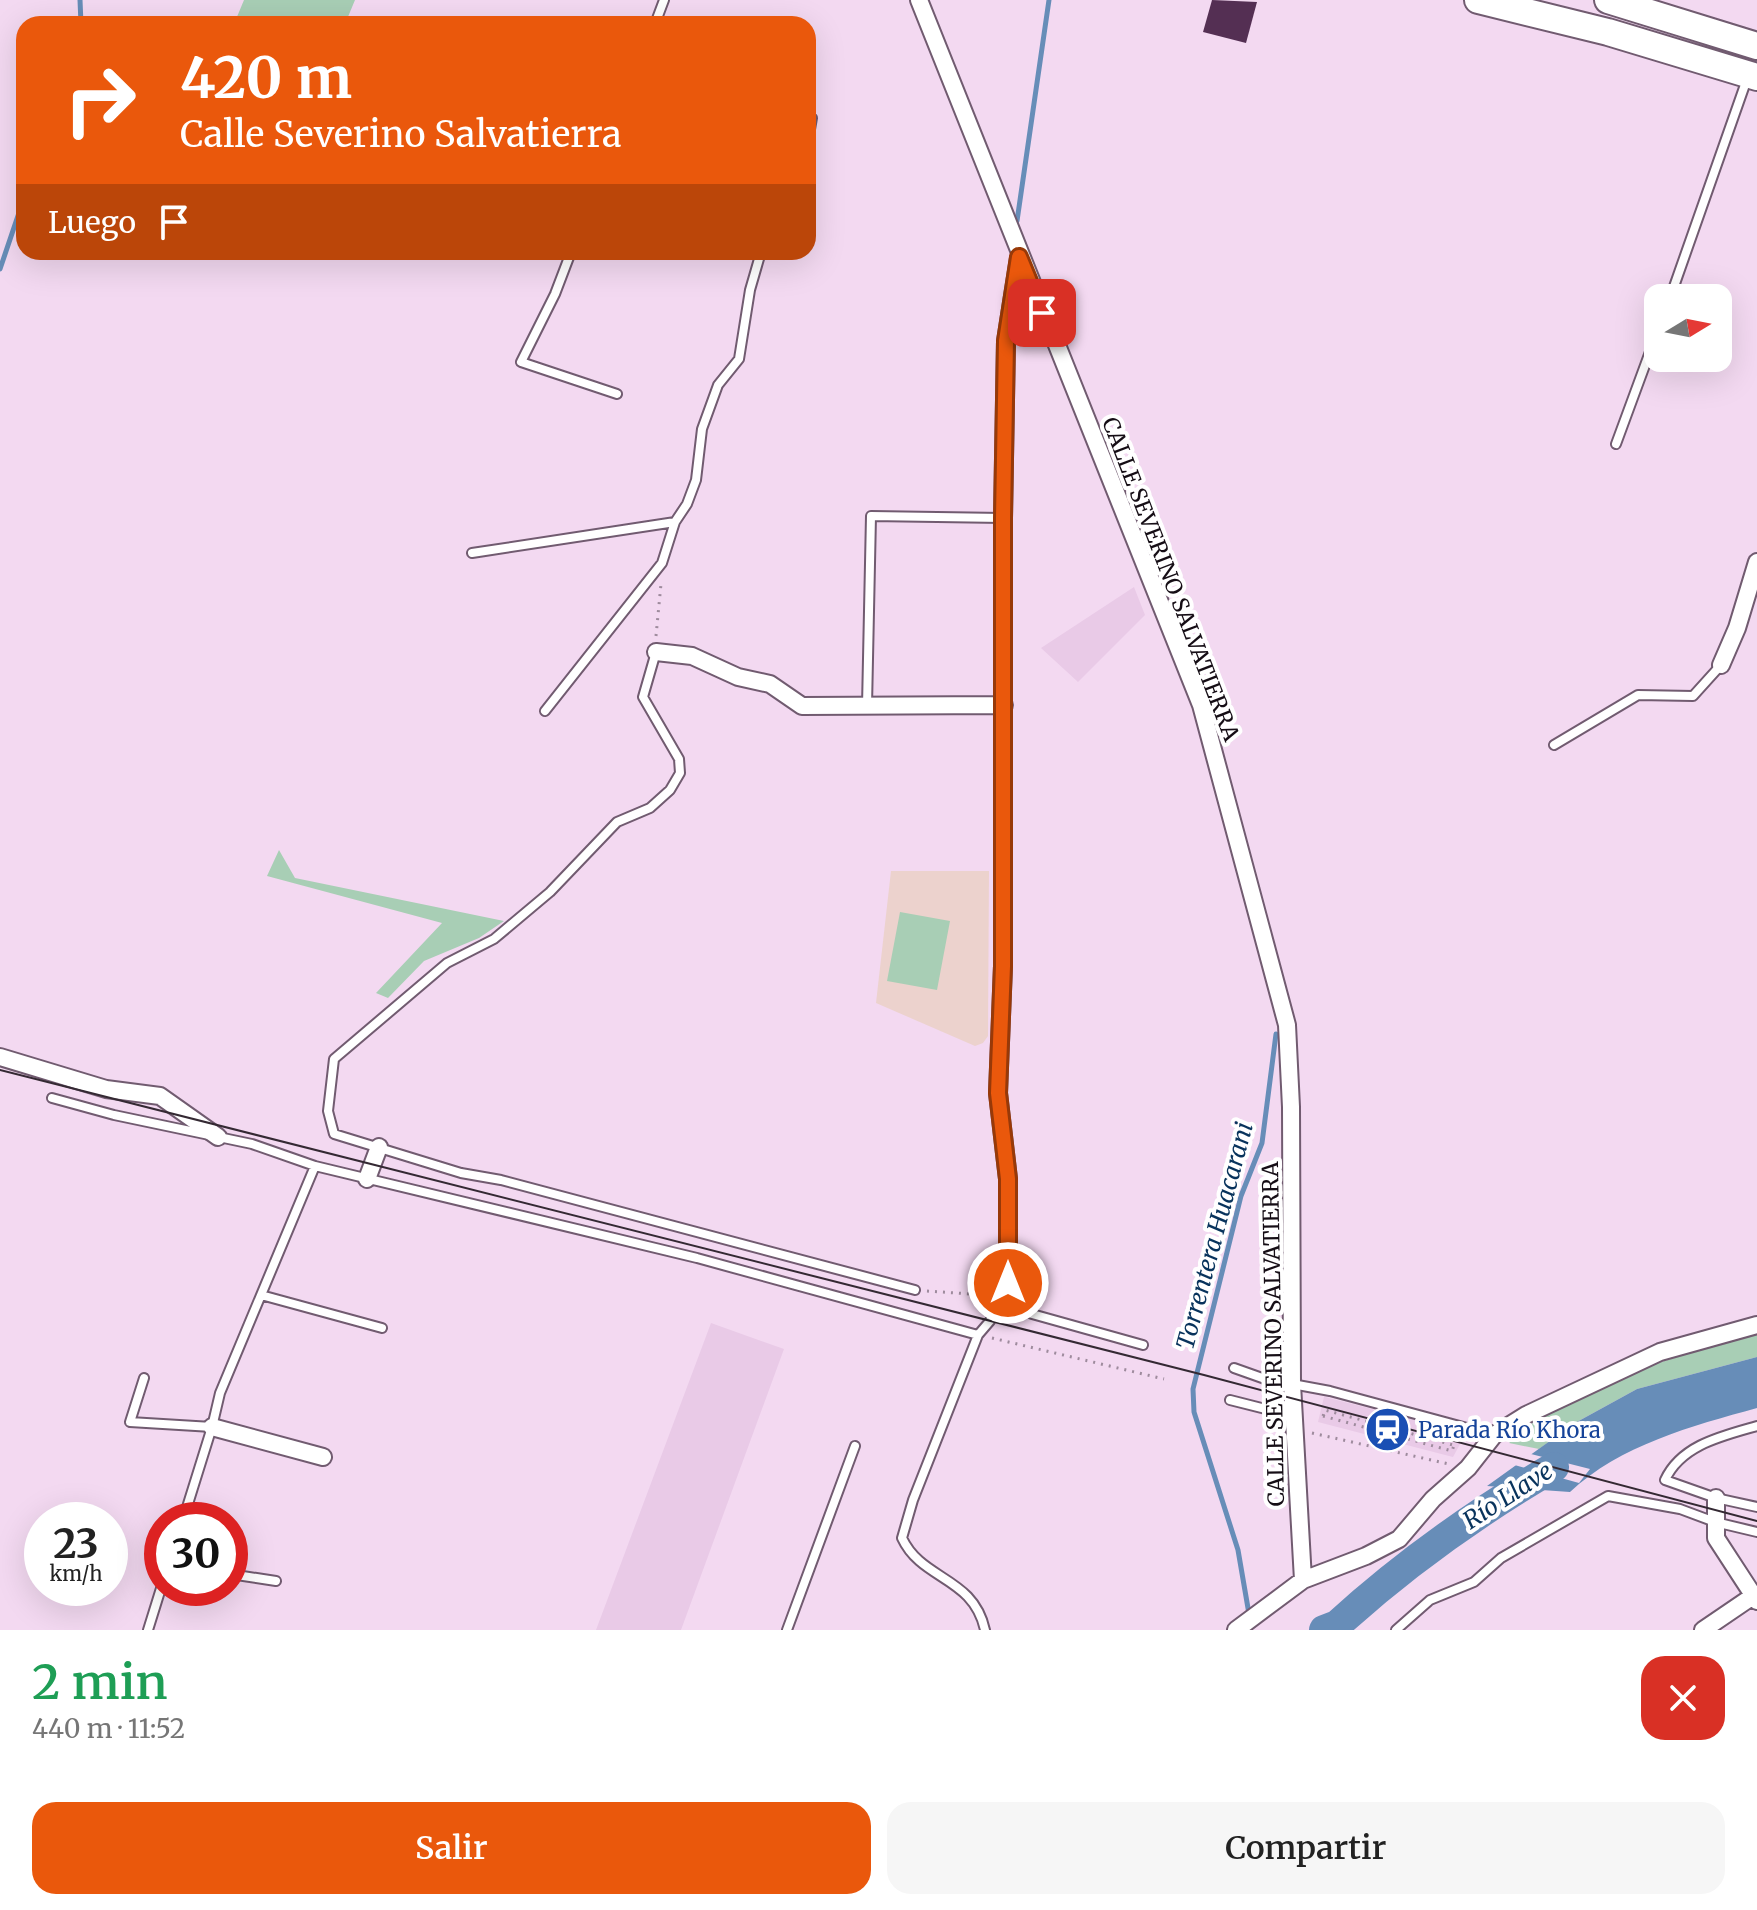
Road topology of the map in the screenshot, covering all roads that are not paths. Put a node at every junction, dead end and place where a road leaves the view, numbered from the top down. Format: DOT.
graph roads {
  1 [pos="919,0"];
  2 [pos="1478,0"];
  3 [pos="1608,0"];
  4 [pos="1757,46"];
  5 [pos="1753,76"];
  6 [pos="1019,257"];
  7 [pos="568,260"];
  8 [pos="759,260"];
  9 [pos="1675,284"];
  10 [pos="1644,368"];
  11 [pos="617,394"];
  12 [pos="1616,444"];
  13 [pos="1003,518"];
  14 [pos="675,522"];
  15 [pos="472,553"];
  16 [pos="1757,562"];
  17 [pos="656,652"];
  18 [pos="1721,665"];
  19 [pos="1004,705"];
  20 [pos="867,706"];
  21 [pos="545,711"];
  22 [pos="1554,745"];
  23 [pos="0,1057"];
  24 [pos="52,1098"];
  25 [pos="218,1137"];
  26 [pos="379,1147"];
  27 [pos="315,1166"];
  28 [pos="367,1179"];
  29 [pos="1008,1283"];
  30 [pos="915,1290"];
  31 [pos="261,1295"];
  32 [pos="1757,1325"];
  33 [pos="382,1328"];
  34 [pos="978,1335"];
  35 [pos="1143,1345"];
  36 [pos="1234,1368"];
  37 [pos="144,1378"];
  38 [pos="1292,1384"];
  39 [pos="1230,1400"];
  40 [pos="1294,1422"];
  41 [pos="1757,1426"];
  42 [pos="212,1427"];
  43 [pos="1494,1435"];
  44 [pos="855,1446"];
  45 [pos="323,1457"];
  46 [pos="1716,1498"];
  47 [pos="189,1502"];
  48 [pos="1757,1507"];
  49 [pos="1715,1522"];
  50 [pos="1757,1532"];
  51 [pos="248,1577"];
  52 [pos="1303,1580"];
  53 [pos="276,1581"];
  54 [pos="1755,1598"];
  55 [pos="155,1606"];
  56 [pos="1239,1627"];
  57 [pos="148,1630"];
  58 [pos="787,1630"];
  59 [pos="985,1630"];
  60 [pos="1396,1630"];
  61 [pos="1703,1630"];
  1 -- 6 [label="street, CALLE SEVERINO SALVATIERRA"];
  2 -- 5 [label="highway"];
  3 -- 4 [label="highway"];
  5 -- 9 [label="lane"];
  6 -- 13 [label="street"];
  6 -- 38 [label="street, CALLE SEVERINO SALVATIERRA"];
  7 -- 11 [label="lane"];
  8 -- 14 [label="lane"];
  10 -- 12 [label="lane"];
  13 -- 19 [label="street"];
  13 -- 20 [label="lane"];
  14 -- 15 [label="lane"];
  14 -- 21 [label="lane"];
  16 -- 18 [label="street"];
  17 -- 20 [label="street"];
  17 -- 26 [label="lane"];
  18 -- 22 [label="lane"];
  19 -- 20 [label="street"];
  19 -- 29 [label="street"];
  23 -- 25 [label="street"];
  24 -- 25 [label="lane"];
  25 -- 27 [label="lane"];
  26 -- 28 [label="street"];
  26 -- 30 [label="lane"];
  27 -- 28 [label="lane"];
  27 -- 31 [label="lane"];
  28 -- 34 [label="lane"];
  29 -- 34 [label="lane"];
  29 -- 35 [label="lane"];
  31 -- 33 [label="lane"];
  31 -- 42 [label="lane"];
  32 -- 43 [label="street"];
  34 -- 59 [label="lane"];
  36 -- 38 [label="lane"];
  37 -- 42 [label="lane"];
  38 -- 40 [label="street, CALLE SEVERINO SALVATIERRA"];
  38 -- 43 [label="lane"];
  39 -- 40 [label="lane"];
  40 -- 52 [label="street, CALLE SEVERINO SALVATIERRA"];
  41 -- 46 [label="lane"];
  42 -- 45 [label="street"];
  42 -- 47 [label="lane"];
  43 -- 52 [label="street"];
  44 -- 58 [label="lane"];
  46 -- 48 [label="lane"];
  46 -- 49 [label="street"];
  49 -- 50 [label="lane"];
  49 -- 54 [label="street"];
  49 -- 60 [label="lane"];
  51 -- 53 [label="lane"];
  52 -- 56 [label="street"];
  54 -- 61 [label="street"];
  55 -- 57 [label="lane"];
}
